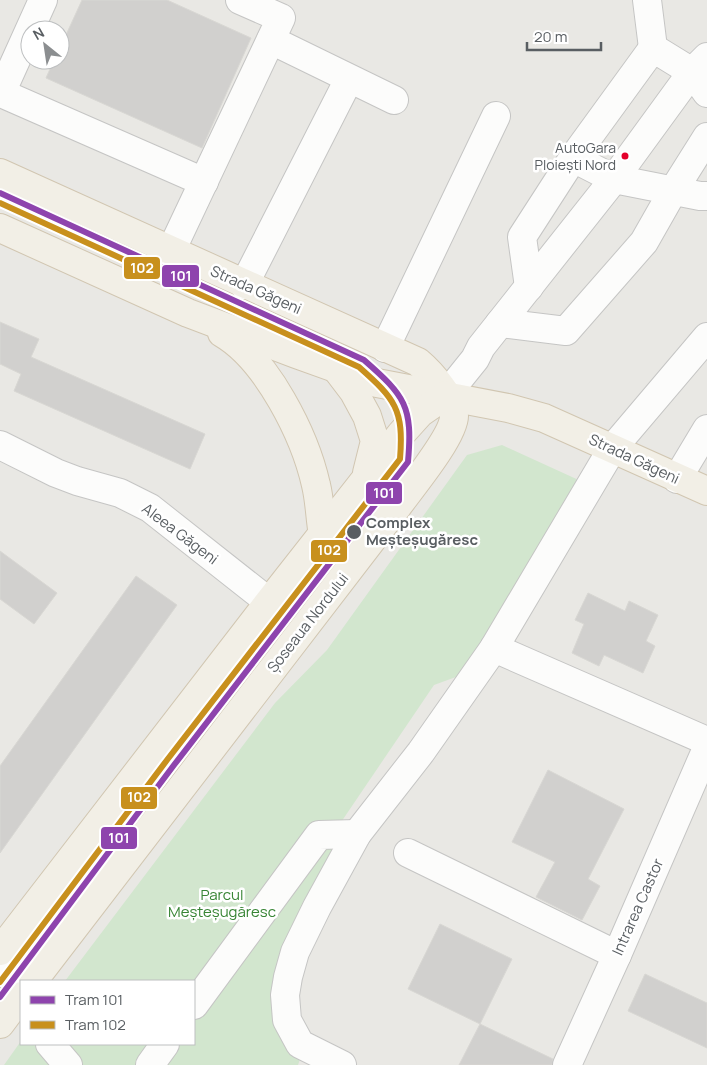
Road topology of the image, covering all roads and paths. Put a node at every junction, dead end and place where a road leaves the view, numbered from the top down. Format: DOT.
graph roads {
  1 [pos="43,0"];
  2 [pos="240,0"];
  3 [pos="647,0"];
  4 [pos="271,40"];
  5 [pos="653,48"];
  6 [pos="702,74"];
  7 [pos="349,79"];
  8 [pos="394,100"];
  9 [pos="496,116"];
  10 [pos="707,137"];
  11 [pos="573,158"];
  12 [pos="0,173"];
  13 [pos="614,179"];
  14 [pos="204,182"];
  15 [pos="673,191"];
  16 [pos="707,196"];
  17 [pos="0,228"];
  18 [pos="171,251"];
  19 [pos="244,285"];
  20 [pos="528,286"];
  21 [pos="188,313"];
  22 [pos="500,323"];
  23 [pos="707,337"];
  24 [pos="385,348"];
  25 [pos="335,367"];
  26 [pos="446,395"];
  27 [pos="707,429"];
  28 [pos="0,446"];
  29 [pos="612,448"];
  30 [pos="677,479"];
  31 [pos="365,480"];
  32 [pos="707,491"];
  33 [pos="322,535"];
  34 [pos="269,602"];
  35 [pos="494,648"];
  36 [pos="707,741"];
  37 [pos="707,748"];
  38 [pos="358,834"];
  39 [pos="408,853"];
  40 [pos="0,951"];
  41 [pos="617,955"];
  42 [pos="0,970"];
  43 [pos="34,980"];
  44 [pos="20,983"];
  45 [pos="20,997"];
  46 [pos="195,1004"];
  47 [pos="0,1024"];
  48 [pos="51,1045"];
  49 [pos="164,1045"];
  50 [pos="68,1065"];
  51 [pos="150,1065"];
  52 [pos="342,1065"];
  53 [pos="567,1065"];
  1 -- 14 [label="street"];
  2 -- 4 [label="street"];
  3 -- 5 [label="street"];
  4 -- 7 [label="street"];
  4 -- 14 [label="street"];
  5 -- 6 [label="street"];
  5 -- 11 [label="street"];
  6 -- 13 [label="street"];
  7 -- 8 [label="street"];
  7 -- 19 [label="street"];
  9 -- 24 [label="street"];
  10 -- 15 [label="street"];
  11 -- 13 [label="street"];
  11 -- 20 [label="street"];
  12 -- 18 [label="main road, Strada Găgeni"];
  13 -- 15 [label="street"];
  13 -- 20 [label="street"];
  14 -- 18 [label="street"];
  15 -- 16 [label="street"];
  15 -- 22 [label="street"];
  17 -- 21 [label="main road, Strada Găgeni"];
  18 -- 19 [label="main road, Strada Găgeni"];
  19 -- 24 [label="main road, Strada Găgeni"];
  20 -- 22 [label="street"];
  21 -- 25 [label="main road, Strada Găgeni"];
  21 -- 33 [label="main road"];
  22 -- 26 [label="street"];
  23 -- 29 [label="street"];
  24 -- 26 [label="main road, Strada Găgeni"];
  25 -- 26 [label="main road, Strada Găgeni"];
  25 -- 31 [label="main road"];
  26 -- 29 [label="main road, Strada Găgeni"];
  26 -- 31 [label="main road"];
  26 -- 43 [label="main road, Șoseaua Nordului"];
  27 -- 30 [label="street"];
  28 -- 34 [label="street, Aleea Găgeni"];
  29 -- 30 [label="main road, Strada Găgeni"];
  29 -- 35 [label="street"];
  30 -- 32 [label="main road, Strada Găgeni"];
  31 -- 33 [label="main road"];
  33 -- 34 [label="main road"];
  34 -- 40 [label="main road"];
  35 -- 36 [label="street"];
  35 -- 38 [label="street"];
  37 -- 41 [label="street, Intrarea Castor"];
  38 -- 46 [label="street"];
  38 -- 52 [label="street"];
  39 -- 41 [label="street"];
  41 -- 53 [label="street, Intrarea Castor"];
  42 -- 44 [label="street"];
  45 -- 47 [label="main road"];
  48 -- 50 [label="street"];
  49 -- 51 [label="street"];
}
